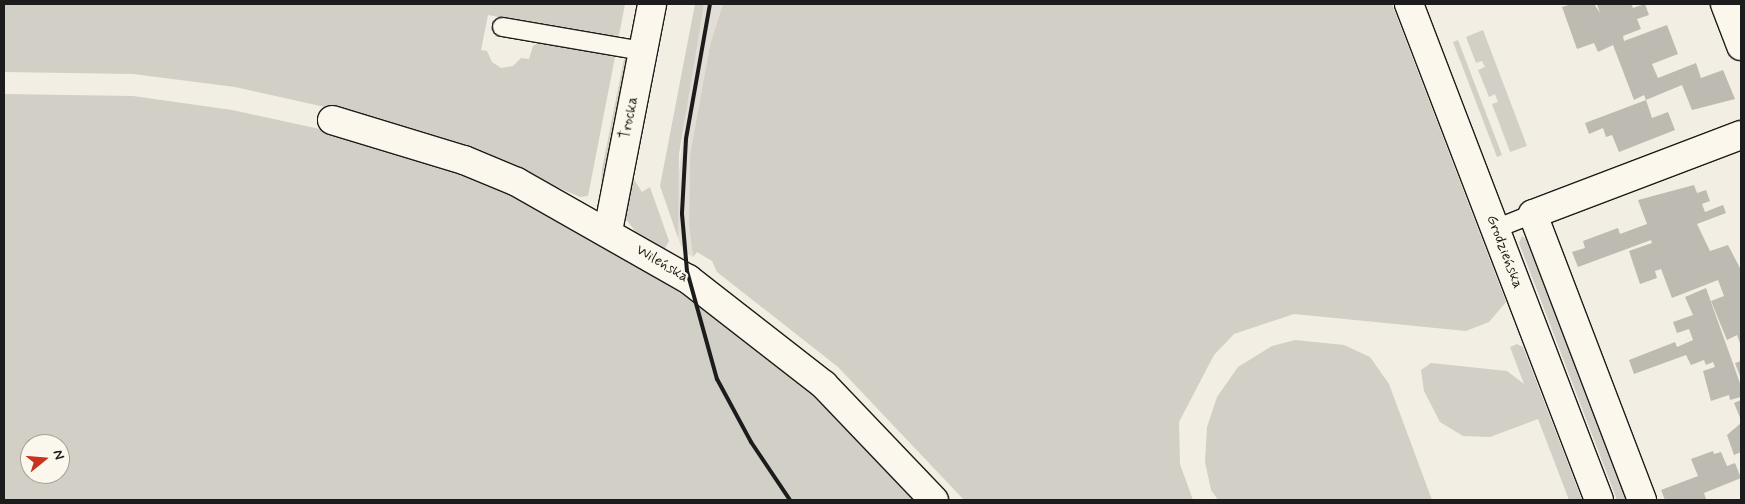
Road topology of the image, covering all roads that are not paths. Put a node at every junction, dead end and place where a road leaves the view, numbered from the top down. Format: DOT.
graph roads {
  1 [pos="652,4"];
  2 [pos="1409,4"];
  3 [pos="1725,4"];
  4 [pos="502,27"];
  5 [pos="1741,46"];
  6 [pos="643,51"];
  7 [pos="332,120"];
  8 [pos="1741,135"];
  9 [pos="1534,214"];
  10 [pos="1494,228"];
  11 [pos="608,231"];
  12 [pos="934,500"];
  13 [pos="1599,500"];
  14 [pos="1642,500"];
  1 -- 6 [label="street, Trocka"];
  2 -- 10 [label="street, Grodzieńska"];
  3 -- 5 [label="street"];
  4 -- 6 [label="lane"];
  6 -- 11 [label="street, Trocka"];
  7 -- 11 [label="street, Wileńska"];
  8 -- 9 [label="street"];
  9 -- 10 [label="lane"];
  9 -- 14 [label="street"];
  10 -- 13 [label="street, Grodzieńska"];
  11 -- 12 [label="street, Wileńska"];
}
